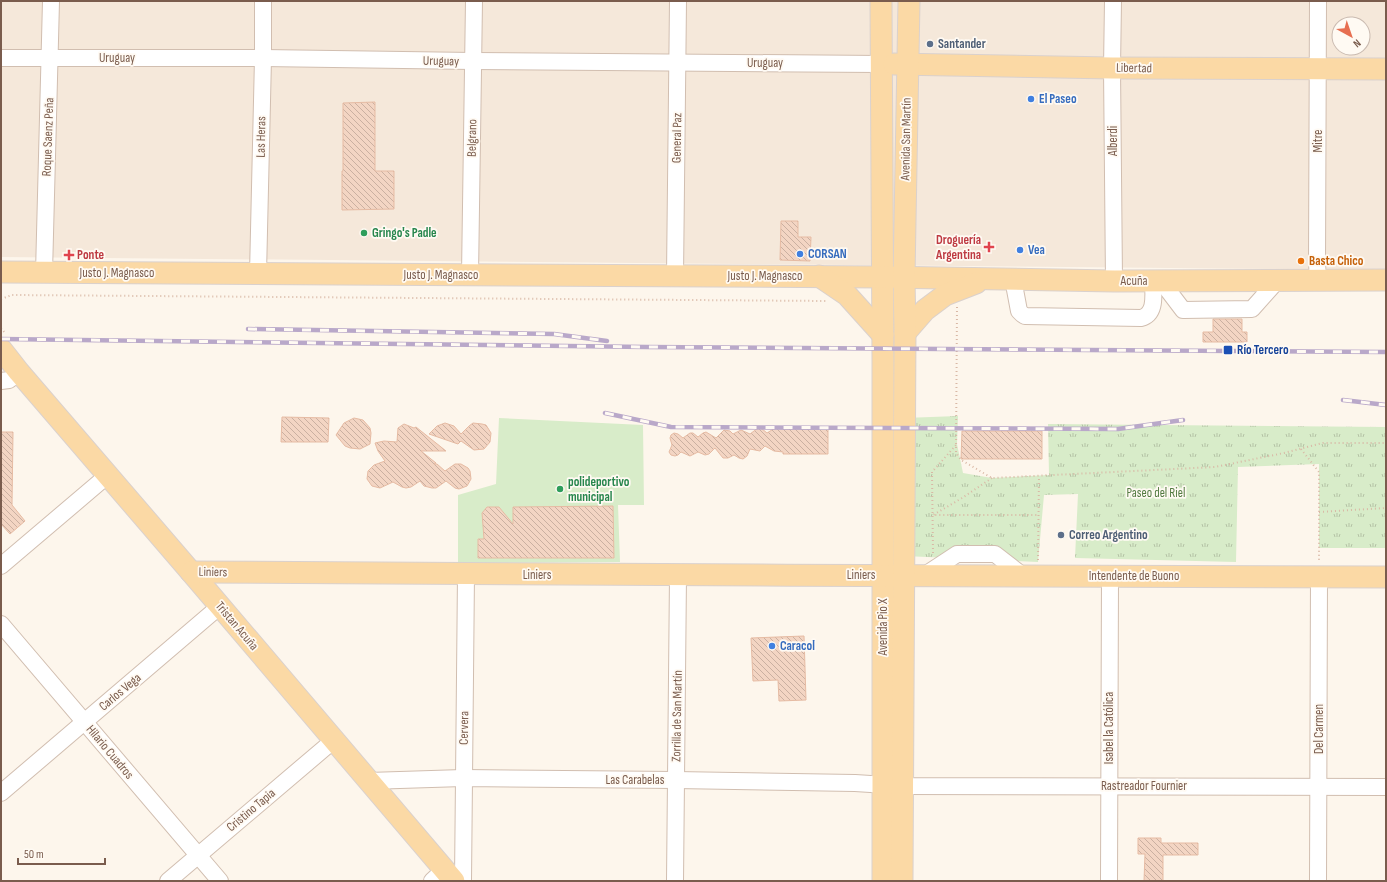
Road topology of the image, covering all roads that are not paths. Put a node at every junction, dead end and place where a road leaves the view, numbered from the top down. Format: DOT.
graph roads {
  1 [pos="50,1"];
  2 [pos="263,1"];
  3 [pos="474,1"];
  4 [pos="678,1"];
  5 [pos="881,1"];
  6 [pos="909,1"];
  7 [pos="1113,1"];
  8 [pos="1318,1"];
  9 [pos="1,58"];
  10 [pos="50,58"];
  11 [pos="263,58"];
  12 [pos="473,61"];
  13 [pos="678,63"];
  14 [pos="881,64"];
  15 [pos="908,64"];
  16 [pos="1112,68"];
  17 [pos="1386,69"];
  18 [pos="1318,70"];
  19 [pos="1,272"];
  20 [pos="44,273"];
  21 [pos="258,274"];
  22 [pos="470,275"];
  23 [pos="675,276"];
  24 [pos="819,276"];
  25 [pos="882,277"];
  26 [pos="904,277"];
  27 [pos="987,279"];
  28 [pos="1014,279"];
  29 [pos="1318,280"];
  30 [pos="1386,280"];
  31 [pos="1114,281"];
  32 [pos="1157,281"];
  33 [pos="1277,281"];
  34 [pos="905,333"];
  35 [pos="883,335"];
  36 [pos="1,349"];
  37 [pos="10,377"];
  38 [pos="108,475"];
  39 [pos="1,566"];
  40 [pos="1319,570"];
  41 [pos="191,572"];
  42 [pos="466,574"];
  43 [pos="883,575"];
  44 [pos="904,575"];
  45 [pos="678,576"];
  46 [pos="1110,576"];
  47 [pos="1386,577"];
  48 [pos="220,606"];
  49 [pos="1,624"];
  50 [pos="84,722"];
  51 [pos="334,740"];
  52 [pos="463,778"];
  53 [pos="676,780"];
  54 [pos="368,781"];
  55 [pos="893,785"];
  56 [pos="1108,786"];
  57 [pos="1318,787"];
  58 [pos="1386,787"];
  59 [pos="1,793"];
  60 [pos="198,856"];
  61 [pos="443,877"];
  62 [pos="168,881"];
  63 [pos="220,881"];
  64 [pos="463,881"];
  65 [pos="675,881"];
  66 [pos="883,881"];
  67 [pos="902,881"];
  68 [pos="1108,881"];
  69 [pos="1318,881"];
  1 -- 10 [label="street, Roque Saenz Peña"];
  2 -- 11 [label="street, Las Heras"];
  3 -- 12 [label="street, Belgrano"];
  4 -- 13 [label="street, General Paz"];
  5 -- 14 [label="main road, Avenida San Martín"];
  6 -- 15 [label="main road, Avenida San Martín"];
  7 -- 16 [label="street, Alberdi"];
  8 -- 18 [label="street, Mitre"];
  9 -- 10 [label="street, Uruguay"];
  10 -- 11 [label="street, Uruguay"];
  10 -- 20 [label="street, Roque Saenz Peña"];
  11 -- 12 [label="street, Uruguay"];
  11 -- 21 [label="street, Las Heras"];
  12 -- 13 [label="street, Uruguay"];
  12 -- 22 [label="street, Belgrano"];
  13 -- 14 [label="street, Uruguay"];
  13 -- 23 [label="street, General Paz"];
  14 -- 15 [label="main road, Libertad"];
  14 -- 25 [label="main road, Avenida San Martín"];
  15 -- 16 [label="main road, Libertad"];
  15 -- 26 [label="main road, Avenida San Martín"];
  16 -- 18 [label="main road, Libertad"];
  16 -- 31 [label="street, Alberdi"];
  17 -- 18 [label="main road, Libertad"];
  18 -- 29 [label="street, Mitre"];
  19 -- 20 [label="main road, Justo J. Magnasco"];
  20 -- 21 [label="main road, Justo J. Magnasco"];
  21 -- 22 [label="main road, Justo J. Magnasco"];
  22 -- 23 [label="main road, Justo J. Magnasco"];
  23 -- 24 [label="main road, Justo J. Magnasco"];
  24 -- 25 [label="main road, Justo J. Magnasco"];
  24 -- 35 [label="main road"];
  25 -- 26 [label="main road, Acuña"];
  25 -- 35 [label="main road, Avenida Pio X"];
  26 -- 27 [label="main road, Acuña"];
  26 -- 34 [label="main road, Avenida Pio X"];
  27 -- 28 [label="main road, Acuña"];
  27 -- 34 [label="main road"];
  28 -- 31 [label="main road, Acuña"];
  28 -- 32 [label="street"];
  29 -- 30 [label="main road, Acuña"];
  29 -- 33 [label="main road, Acuña"];
  31 -- 32 [label="main road, Acuña"];
  32 -- 33 [label="main road, Acuña"];
  32 -- 33 [label="street"];
  34 -- 44 [label="main road, Avenida Pio X"];
  35 -- 43 [label="main road, Avenida Pio X"];
  36 -- 37 [label="main road, Tristan Acuña"];
  37 -- 38 [label="main road, Tristan Acuña"];
  38 -- 39 [label="street"];
  38 -- 41 [label="main road, Tristan Acuña"];
  40 -- 46 [label="main road, Intendente de Buono"];
  40 -- 47 [label="main road, Intendente de Buono"];
  40 -- 57 [label="street, Del Carmen"];
  41 -- 42 [label="main road, Liniers"];
  41 -- 48 [label="main road, Tristan Acuña"];
  42 -- 45 [label="main road, Liniers"];
  42 -- 52 [label="street, Cervera"];
  43 -- 44 [label="main road, Intendente de Buono"];
  43 -- 45 [label="main road, Liniers"];
  43 -- 55 [label="main road, Avenida Pio X"];
  44 -- 46 [label="main road, Intendente de Buono"];
  44 -- 55 [label="main road, Avenida Pio X"];
  45 -- 53 [label="street, Zorrilla de San Martín"];
  46 -- 56 [label="street, Isabel la Católica"];
  48 -- 50 [label="street, Carlos Vega"];
  48 -- 51 [label="main road, Tristan Acuña"];
  49 -- 50 [label="street, Hilario Cuadros"];
  50 -- 59 [label="street, Carlos Vega"];
  50 -- 60 [label="street, Hilario Cuadros"];
  51 -- 54 [label="main road, Tristan Acuña"];
  51 -- 60 [label="street, Cristino Tapia"];
  52 -- 53 [label="street, Las Carabelas"];
  52 -- 54 [label="street, Las Carabelas"];
  52 -- 64 [label="street, Cervera"];
  53 -- 55 [label="street, Las Carabelas"];
  53 -- 65 [label="street, Zorrilla de San Martín"];
  54 -- 61 [label="main road, Tristan Acuña"];
  55 -- 56 [label="street, Rastreador Fournier"];
  55 -- 66 [label="main road, Avenida Pio X"];
  55 -- 67 [label="main road, Avenida Pio X"];
  56 -- 57 [label="street, Rastreador Fournier"];
  56 -- 68 [label="street, Isabel la Católica"];
  57 -- 58 [label="street, Rastreador Fournier"];
  57 -- 69 [label="street, Del Carmen"];
  60 -- 62 [label="street, Cristino Tapia"];
  60 -- 63 [label="street, Hilario Cuadros"];
}
